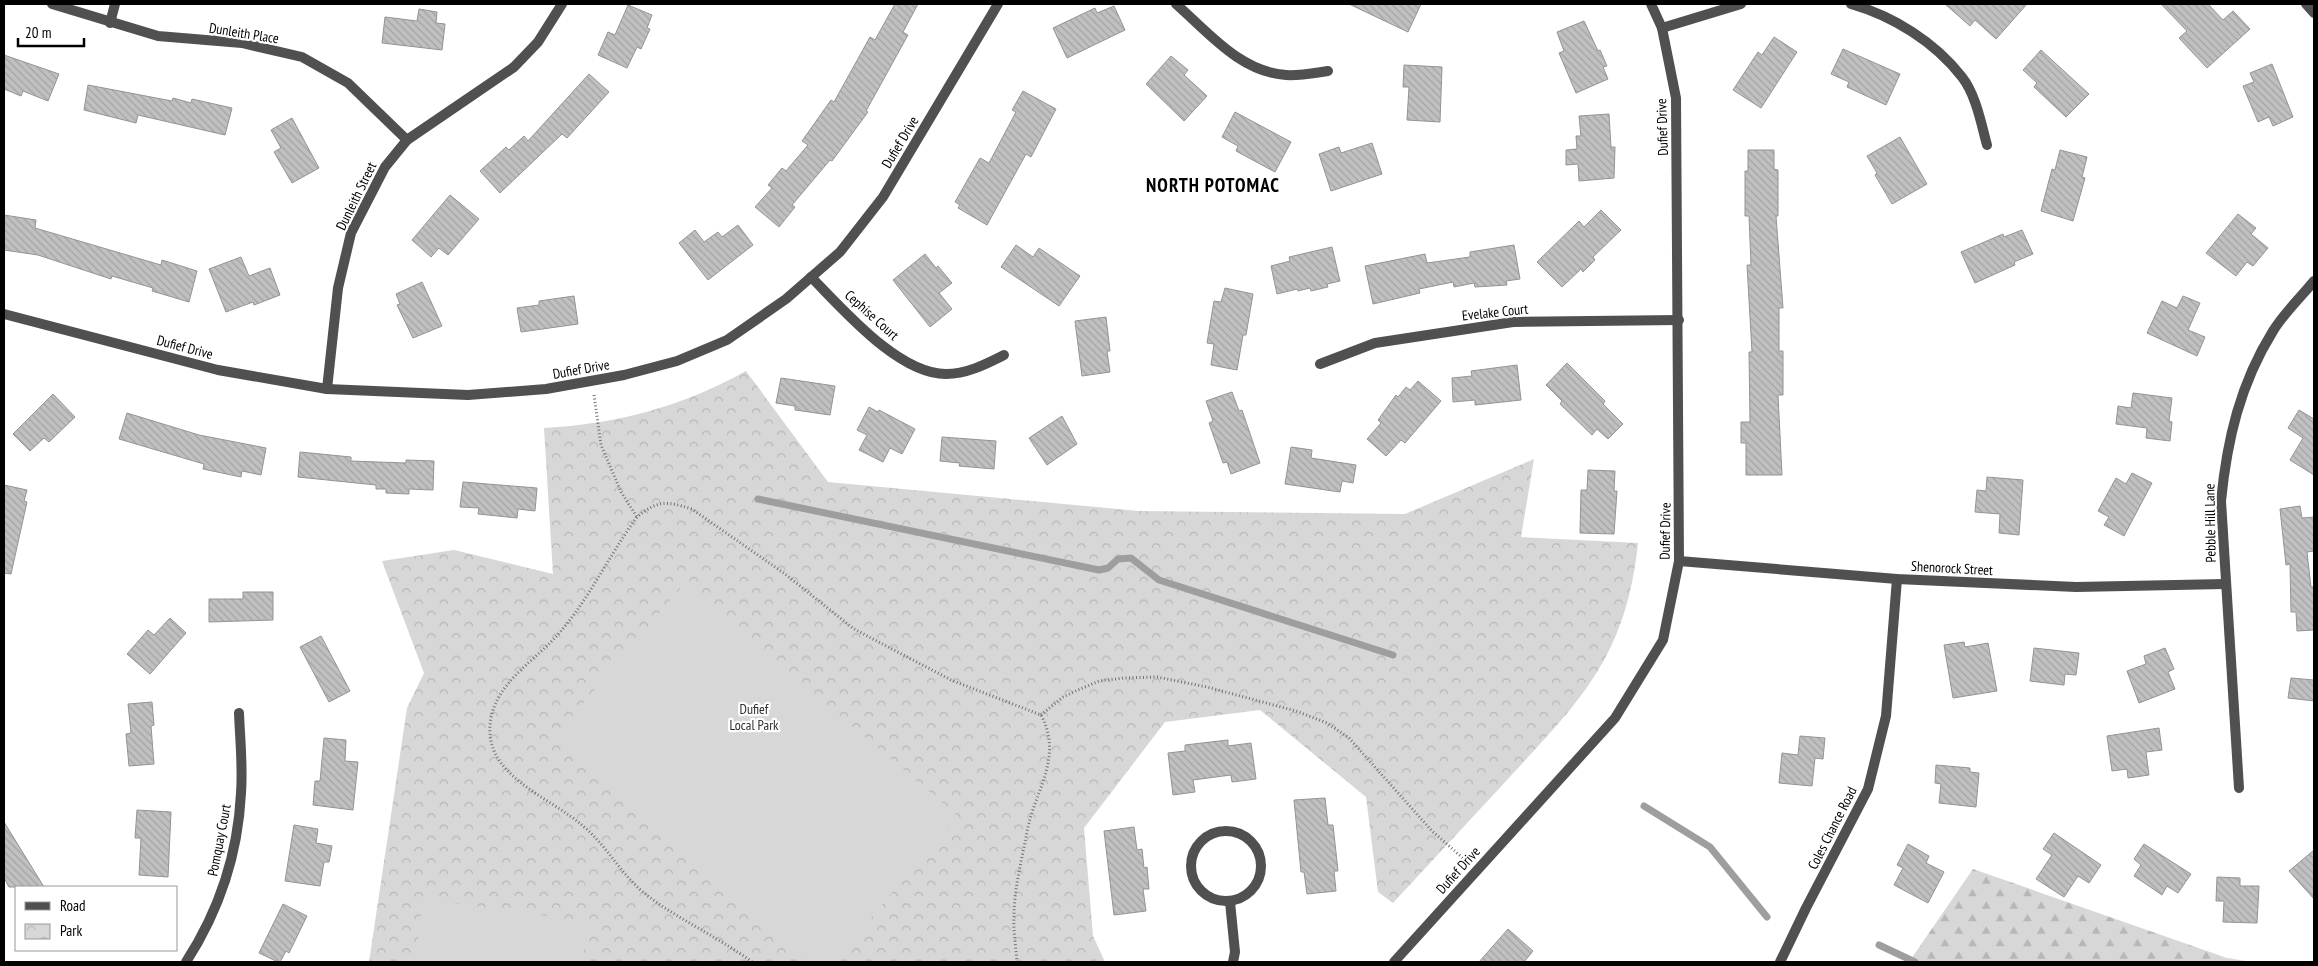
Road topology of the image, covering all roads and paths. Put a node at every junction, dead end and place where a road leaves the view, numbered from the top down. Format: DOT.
graph roads {
  1 [pos="52,4"];
  2 [pos="115,4"];
  3 [pos="562,4"];
  4 [pos="998,4"];
  5 [pos="1176,4"];
  6 [pos="1651,4"];
  7 [pos="1741,4"];
  8 [pos="1851,4"];
  9 [pos="2306,4"];
  10 [pos="2314,13"];
  11 [pos="110,23"];
  12 [pos="1662,28"];
  13 [pos="1328,71"];
  14 [pos="407,140"];
  15 [pos="1987,145"];
  16 [pos="811,277"];
  17 [pos="2314,281"];
  18 [pos="4,314"];
  19 [pos="1679,320"];
  20 [pos="1004,356"];
  21 [pos="1320,364"];
  22 [pos="592,380"];
  23 [pos="327,389"];
  24 [pos="637,517"];
  25 [pos="1679,561"];
  26 [pos="1896,579"];
  27 [pos="2225,584"];
  28 [pos="239,713"];
  29 [pos="1041,714"];
  30 [pos="2239,788"];
  31 [pos="1477,870"];
  32 [pos="1230,902"];
  33 [pos="186,962"];
  34 [pos="752,962"];
  35 [pos="1017,962"];
  36 [pos="1233,962"];
  37 [pos="1394,962"];
  38 [pos="1780,962"];
  1 -- 11 [label="street, Dunleith Place"];
  2 -- 11 [label="street"];
  3 -- 14 [label="street, Dunleith Street"];
  4 -- 16 [label="street, Dufief Drive"];
  5 -- 13 [label="street"];
  6 -- 12 [label="street, Dufief Drive"];
  7 -- 12 [label="street"];
  8 -- 15 [label="street"];
  9 -- 10 [label="street"];
  11 -- 14 [label="street, Dunleith Place"];
  12 -- 19 [label="street, Dufief Drive"];
  14 -- 23 [label="street, Dunleith Street"];
  16 -- 20 [label="street, Cephise Court"];
  16 -- 22 [label="street, Dufief Drive"];
  17 -- 27 [label="street, Pebble Hill Lane"];
  18 -- 23 [label="street, Dufief Drive"];
  19 -- 21 [label="street, Evelake Court"];
  19 -- 25 [label="street, Dufief Drive"];
  22 -- 23 [label="street, Dufief Drive"];
  22 -- 24 [label="path"];
  24 -- 29 [label="path"];
  24 -- 34 [label="path"];
  25 -- 26 [label="street, Shenorock Street"];
  25 -- 31 [label="street, Dufief Drive"];
  26 -- 27 [label="street, Shenorock Street"];
  26 -- 38 [label="street, Coles Chance Road"];
  27 -- 30 [label="street, Pebble Hill Lane"];
  28 -- 33 [label="street, Pomquay Court"];
  29 -- 31 [label="path"];
  29 -- 35 [label="path"];
  31 -- 37 [label="street, Dufief Drive"];
  32 -- 32 [label="street"];
  32 -- 36 [label="street"];
}
